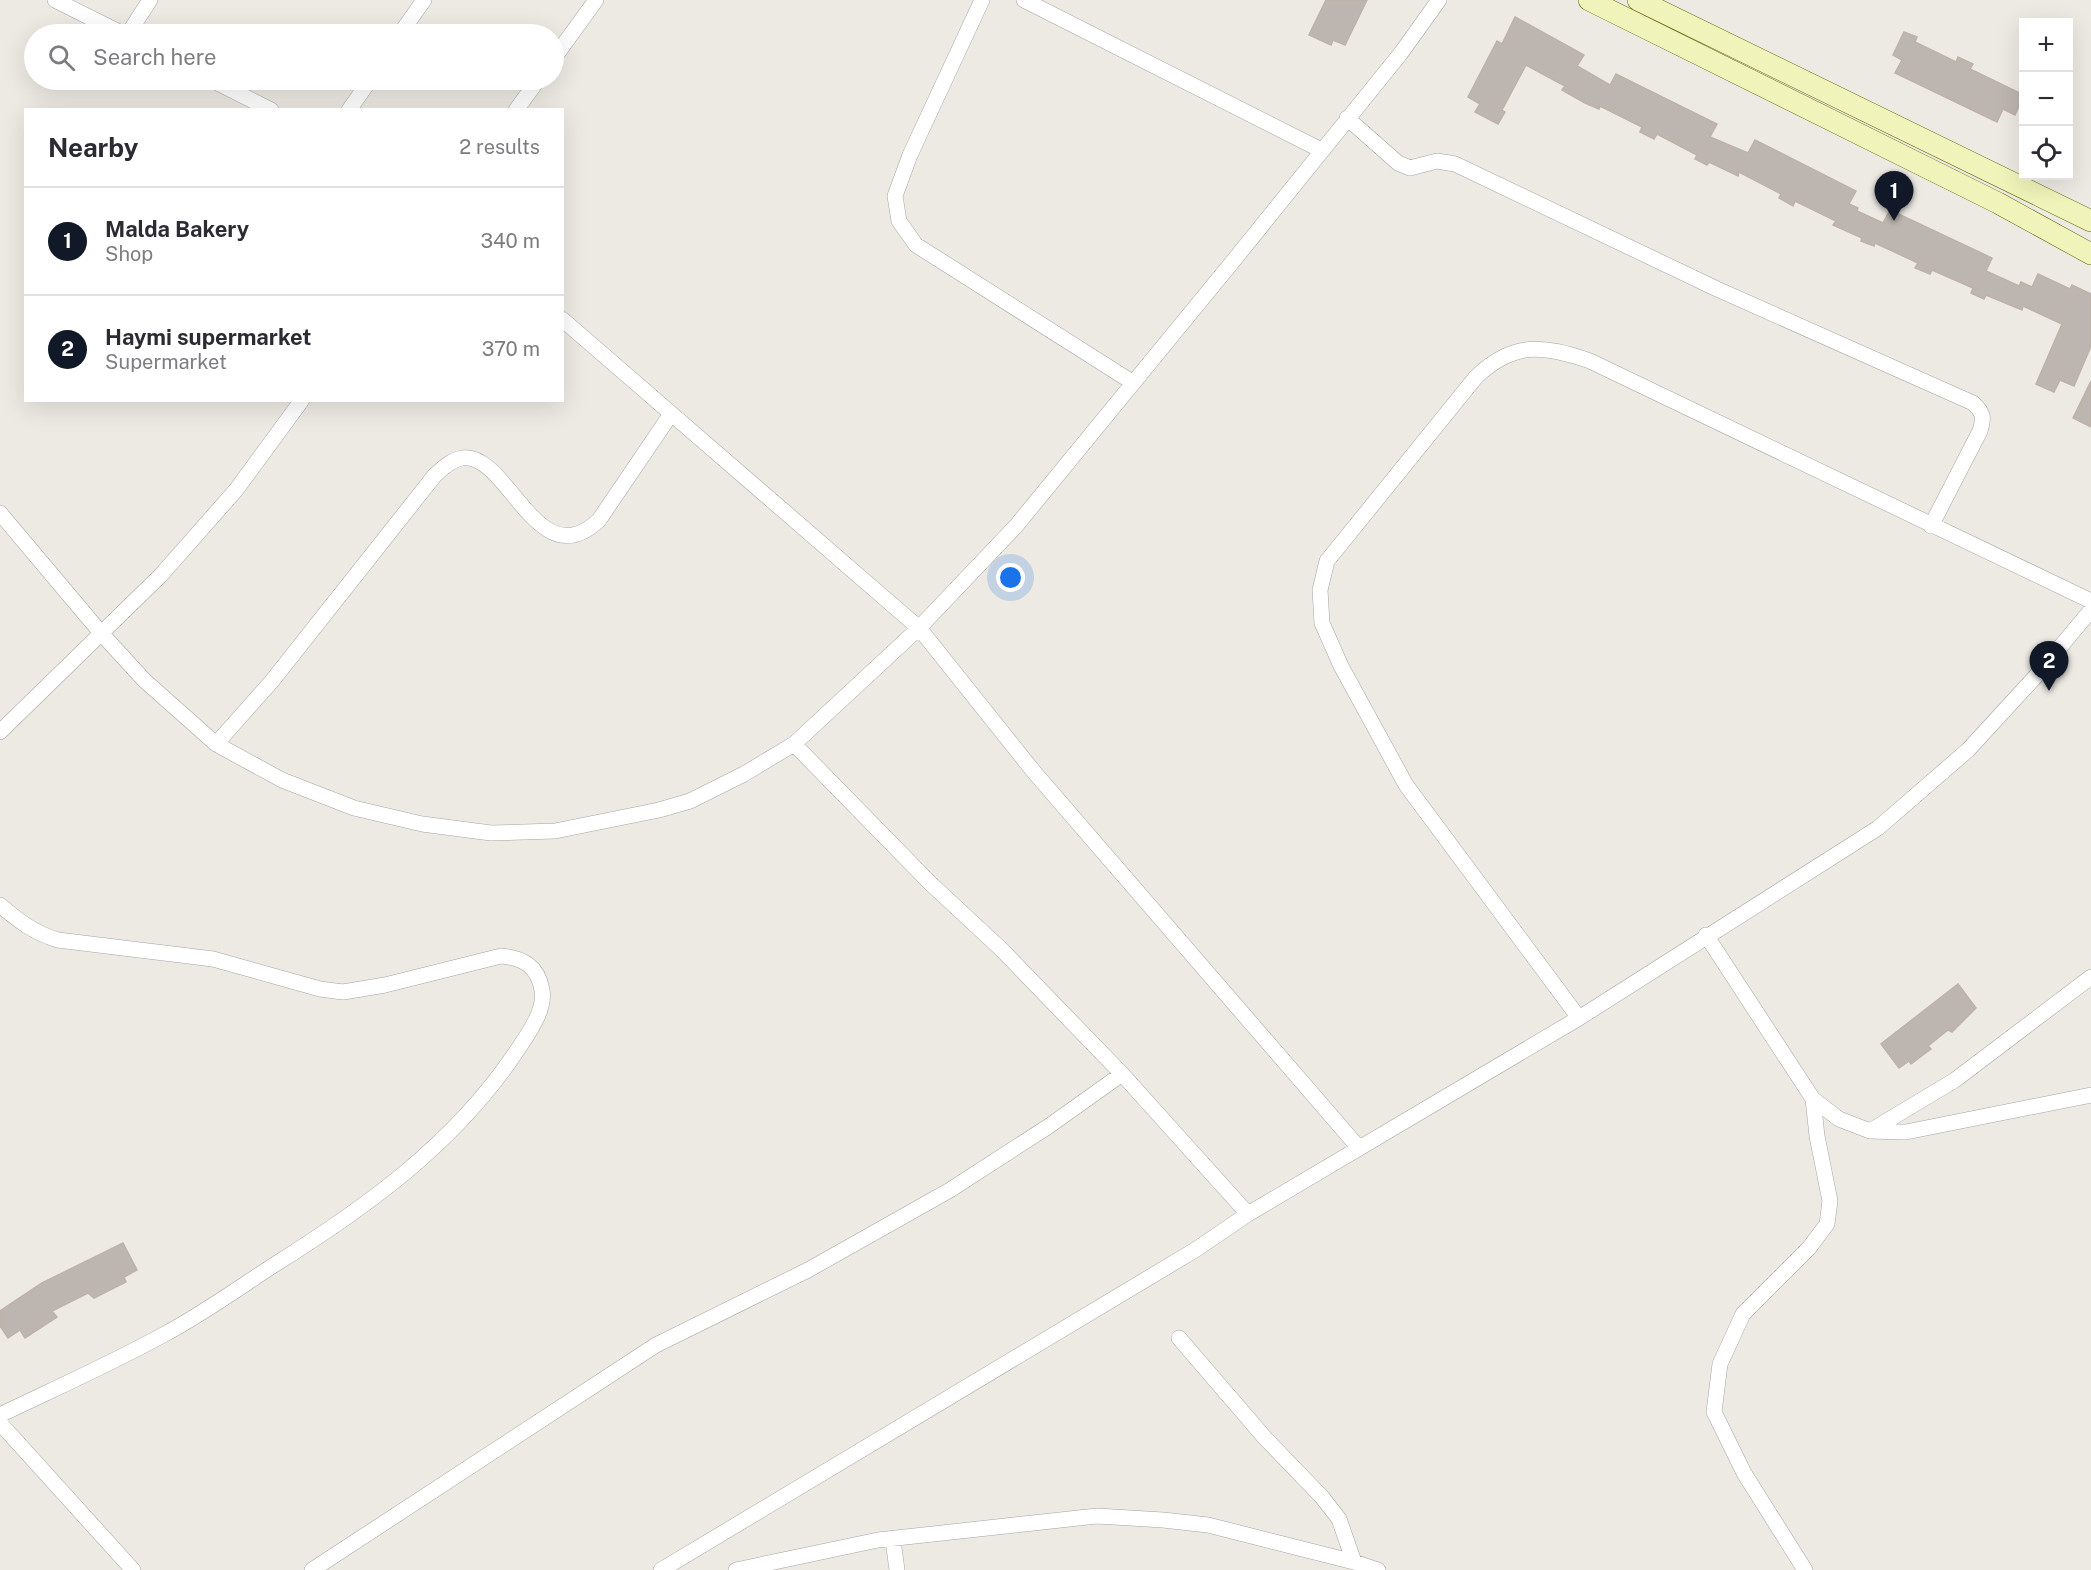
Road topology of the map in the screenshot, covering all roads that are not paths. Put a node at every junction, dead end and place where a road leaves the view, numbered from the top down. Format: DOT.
graph roads {
  1 [pos="55,0"];
  2 [pos="150,0"];
  3 [pos="424,0"];
  4 [pos="596,0"];
  5 [pos="982,0"];
  6 [pos="1024,0"];
  7 [pos="1438,0"];
  8 [pos="1588,0"];
  9 [pos="1638,0"];
  10 [pos="103,24"];
  11 [pos="134,24"];
  12 [pos="407,24"];
  13 [pos="564,44"];
  14 [pos="232,90"];
  15 [pos="363,90"];
  16 [pos="531,90"];
  17 [pos="267,108"];
  18 [pos="350,108"];
  19 [pos="517,108"];
  20 [pos="1347,118"];
  21 [pos="1321,150"];
  22 [pos="2091,221"];
  23 [pos="2091,254"];
  24 [pos="564,321"];
  25 [pos="1132,382"];
  26 [pos="301,402"];
  27 [pos="671,414"];
  28 [pos="0,513"];
  29 [pos="1931,526"];
  30 [pos="2091,601"];
  31 [pos="2091,610"];
  32 [pos="919,628"];
  33 [pos="101,633"];
  34 [pos="0,732"];
  35 [pos="216,744"];
  36 [pos="794,744"];
  37 [pos="0,905"];
  38 [pos="1706,935"];
  39 [pos="2091,977"];
  40 [pos="1579,1018"];
  41 [pos="1122,1074"];
  42 [pos="2091,1095"];
  43 [pos="1813,1099"];
  44 [pos="1870,1131"];
  45 [pos="1359,1148"];
  46 [pos="1248,1214"];
  47 [pos="1179,1338"];
  48 [pos="0,1415"];
  49 [pos="0,1423"];
  50 [pos="893,1540"];
  51 [pos="1354,1562"];
  52 [pos="133,1570"];
  53 [pos="312,1570"];
  54 [pos="661,1570"];
  55 [pos="736,1570"];
  56 [pos="897,1570"];
  57 [pos="1378,1570"];
  58 [pos="1805,1570"];
  1 -- 10 [label="street"];
  2 -- 11 [label="street"];
  3 -- 12 [label="street"];
  4 -- 13 [label="street"];
  5 -- 25 [label="street"];
  6 -- 21 [label="street"];
  7 -- 20 [label="street"];
  8 -- 23 [label="street"];
  9 -- 22 [label="street"];
  14 -- 17 [label="street"];
  15 -- 18 [label="street"];
  16 -- 19 [label="street"];
  20 -- 21 [label="street"];
  20 -- 29 [label="street"];
  21 -- 25 [label="street"];
  24 -- 27 [label="street"];
  25 -- 32 [label="street"];
  26 -- 33 [label="street"];
  27 -- 32 [label="street"];
  27 -- 35 [label="street"];
  28 -- 33 [label="street"];
  29 -- 30 [label="street"];
  29 -- 40 [label="street"];
  31 -- 38 [label="street"];
  32 -- 36 [label="street"];
  32 -- 45 [label="street"];
  33 -- 34 [label="street"];
  33 -- 35 [label="street"];
  35 -- 36 [label="street"];
  36 -- 41 [label="street"];
  37 -- 48 [label="street"];
  38 -- 40 [label="street"];
  38 -- 43 [label="street"];
  39 -- 44 [label="street"];
  40 -- 45 [label="street"];
  41 -- 46 [label="street"];
  41 -- 53 [label="street"];
  42 -- 44 [label="street"];
  43 -- 44 [label="street"];
  43 -- 58 [label="street"];
  45 -- 46 [label="street"];
  46 -- 54 [label="street"];
  47 -- 51 [label="street"];
  49 -- 52 [label="street"];
  50 -- 51 [label="street"];
  50 -- 55 [label="street"];
  50 -- 56 [label="street"];
  51 -- 57 [label="street"];
}
